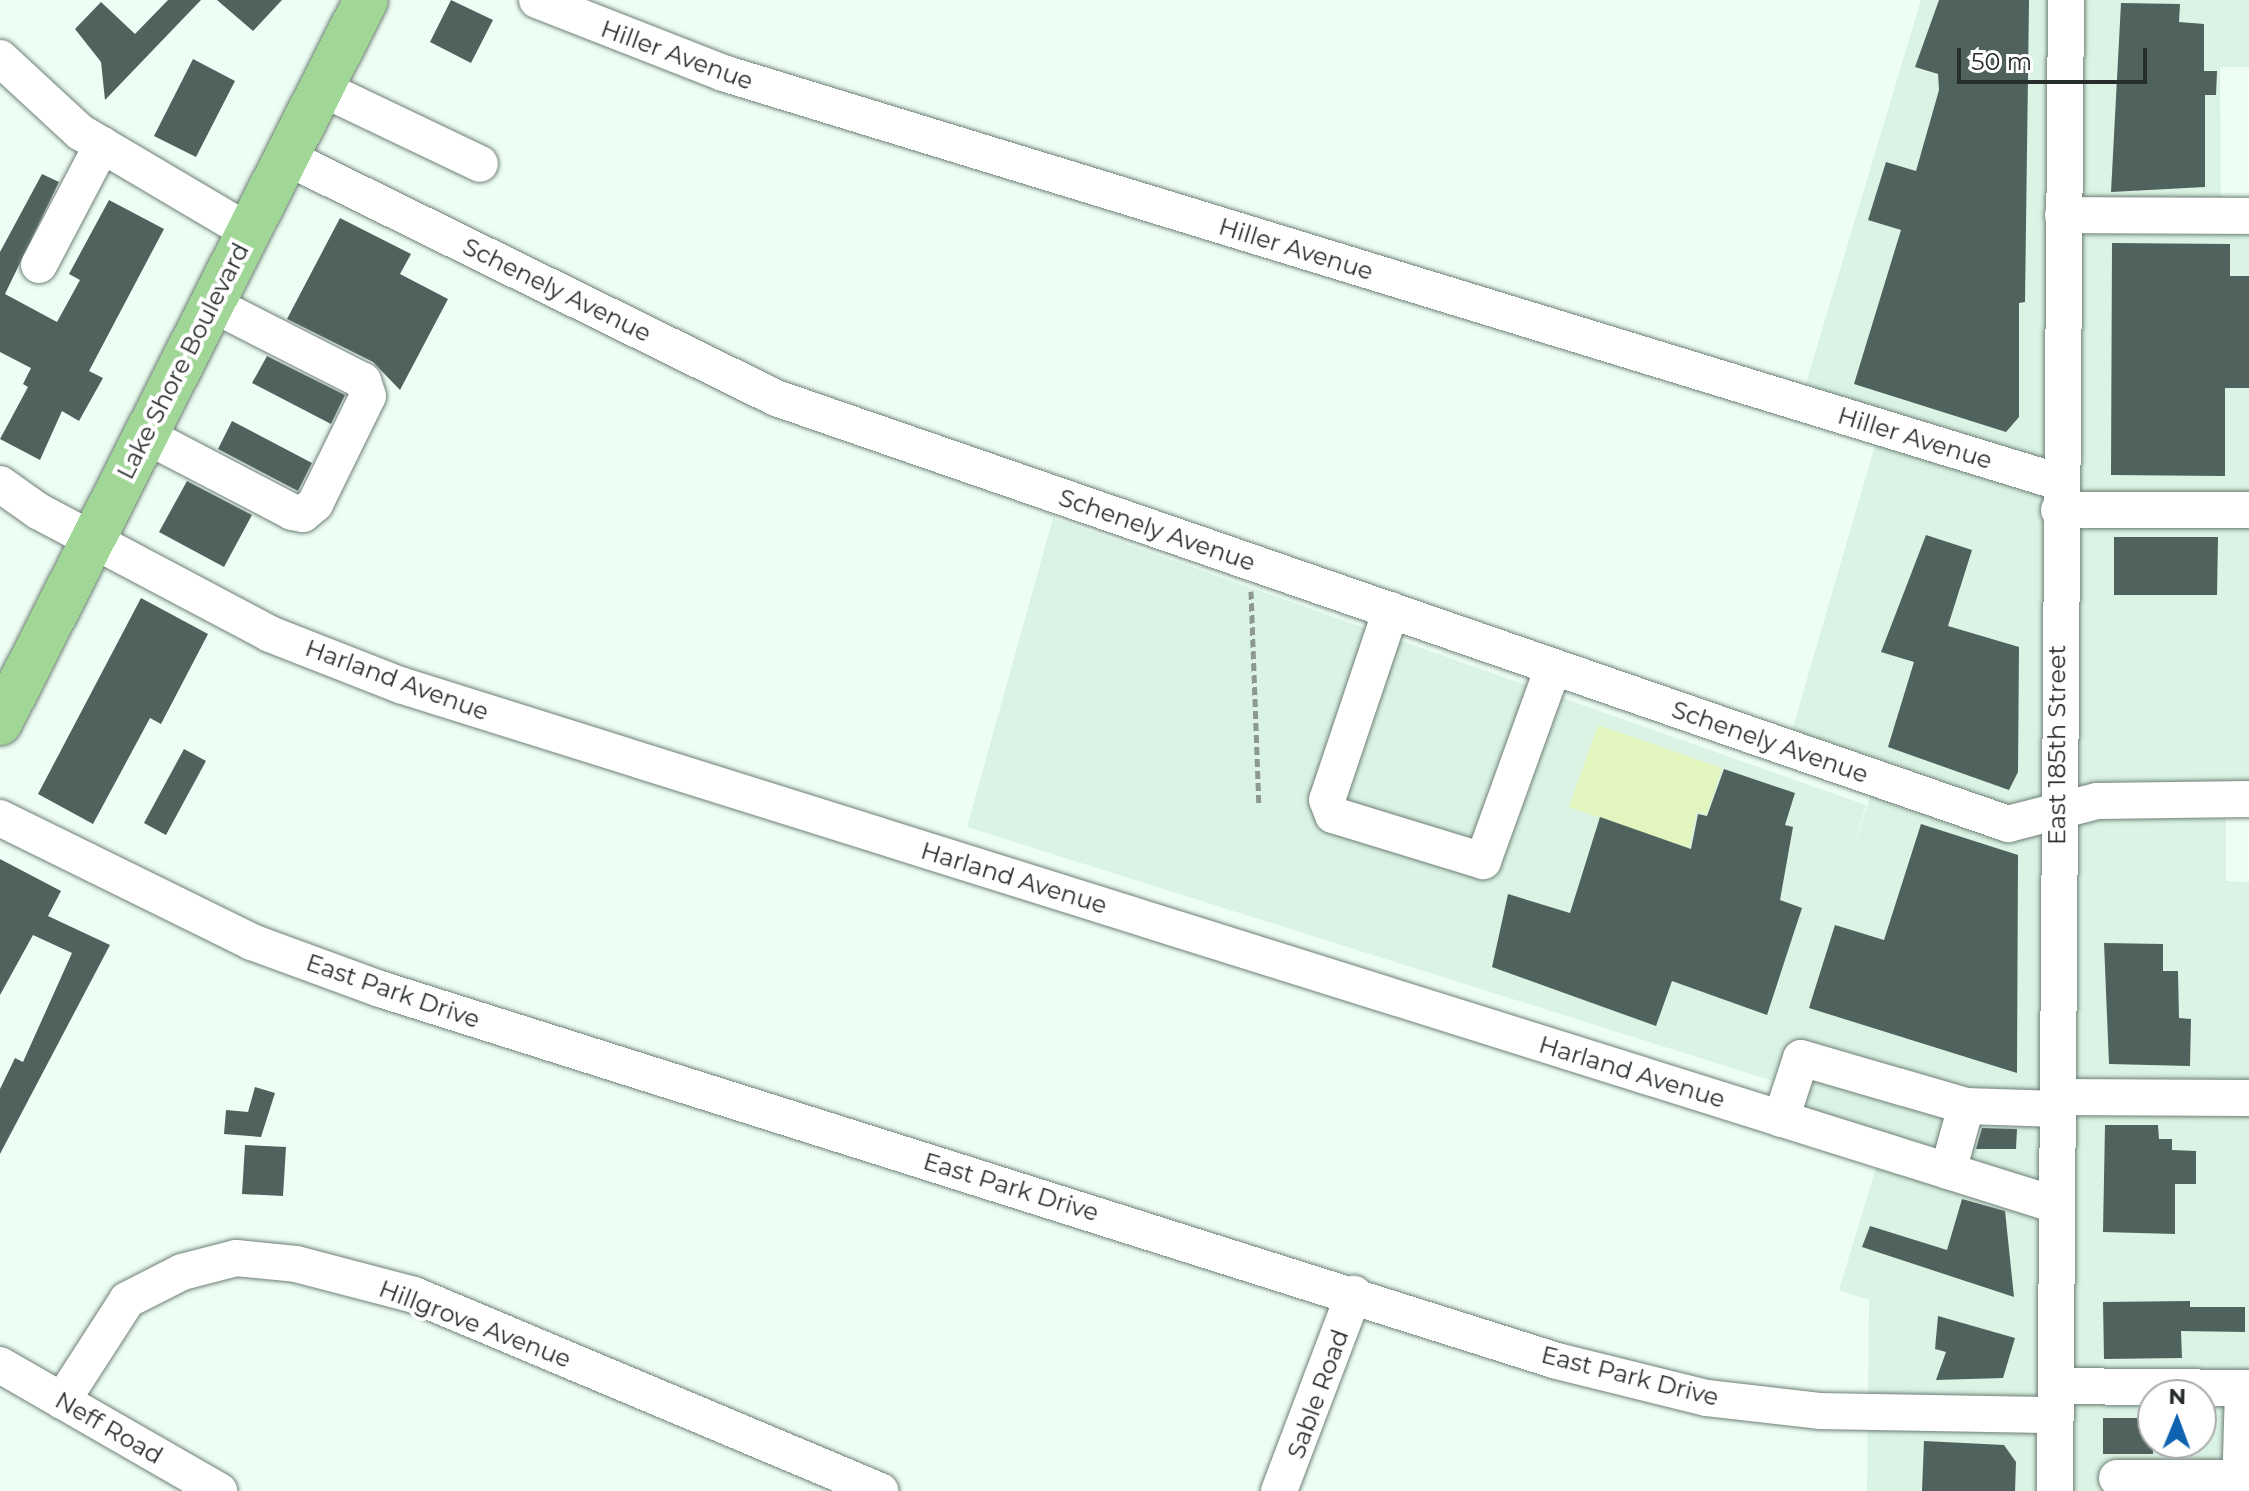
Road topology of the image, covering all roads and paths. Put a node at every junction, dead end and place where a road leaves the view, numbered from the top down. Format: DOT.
graph roads {
  1 [pos="537,0"];
  2 [pos="2066,0"];
  3 [pos="364,1"];
  4 [pos="0,58"];
  5 [pos="321,88"];
  6 [pos="102,145"];
  7 [pos="286,157"];
  8 [pos="480,164"];
  9 [pos="2063,215"];
  10 [pos="2249,216"];
  11 [pos="249,232"];
  12 [pos="39,265"];
  13 [pos="212,304"];
  14 [pos="145,435"];
  15 [pos="0,484"];
  16 [pos="2059,496"];
  17 [pos="2249,510"];
  18 [pos="91,540"];
  19 [pos="1251,586"];
  20 [pos="1391,610"];
  21 [pos="1553,668"];
  22 [pos="0,723"];
  23 [pos="2249,799"];
  24 [pos="1259,805"];
  25 [pos="2056,811"];
  26 [pos="0,818"];
  27 [pos="2249,1098"];
  28 [pos="2058,1103"];
  29 [pos="1966,1106"];
  30 [pos="1781,1119"];
  31 [pos="1948,1171"];
  32 [pos="2056,1205"];
  33 [pos="1354,1294"];
  34 [pos="0,1365"];
  35 [pos="2246,1388"];
  36 [pos="2056,1400"];
  37 [pos="62,1401"];
  38 [pos="2117,1478"];
  39 [pos="2240,1485"];
  40 [pos="219,1491"];
  41 [pos="880,1491"];
  42 [pos="1279,1491"];
  43 [pos="2055,1491"];
  1 -- 16 [label="street, Hiller Avenue"];
  2 -- 9 [label="street, East 185th Street"];
  3 -- 5 [label="main road, Lake Shore Boulevard"];
  4 -- 6 [label="street"];
  5 -- 7 [label="main road, Lake Shore Boulevard"];
  5 -- 8 [label="street"];
  6 -- 11 [label="street"];
  6 -- 12 [label="street"];
  7 -- 11 [label="main road, Lake Shore Boulevard"];
  7 -- 20 [label="street, Schenely Avenue"];
  9 -- 10 [label="street"];
  9 -- 16 [label="street, East 185th Street"];
  11 -- 13 [label="main road, Lake Shore Boulevard"];
  13 -- 14 [label="main road, Lake Shore Boulevard"];
  13 -- 14 [label="street"];
  14 -- 18 [label="main road, Lake Shore Boulevard"];
  15 -- 18 [label="street, Harland Avenue"];
  16 -- 17 [label="street, Hiller Avenue"];
  16 -- 25 [label="street, East 185th Street"];
  18 -- 22 [label="main road, Lake Shore Boulevard"];
  18 -- 30 [label="street, Harland Avenue"];
  19 -- 24 [label="path"];
  20 -- 21 [label="street, Schenely Avenue"];
  20 -- 21 [label="street"];
  21 -- 25 [label="street, Schenely Avenue"];
  23 -- 25 [label="street, Schenely Avenue"];
  25 -- 28 [label="street, East 185th Street"];
  26 -- 33 [label="street, East Park Drive"];
  27 -- 28 [label="street"];
  28 -- 29 [label="street"];
  28 -- 32 [label="street, East 185th Street"];
  29 -- 30 [label="street"];
  29 -- 31 [label="street"];
  30 -- 31 [label="street, Harland Avenue"];
  31 -- 32 [label="street, Harland Avenue"];
  32 -- 36 [label="street, East 185th Street"];
  33 -- 36 [label="street, East Park Drive"];
  33 -- 42 [label="street, Sable Road"];
  34 -- 37 [label="street, Neff Road"];
  35 -- 36 [label="street, East Park Drive"];
  35 -- 39 [label="street"];
  36 -- 43 [label="street, East 185th Street"];
  37 -- 40 [label="street, Neff Road"];
  37 -- 41 [label="street, Hillgrove Avenue"];
  38 -- 39 [label="street"];
}
